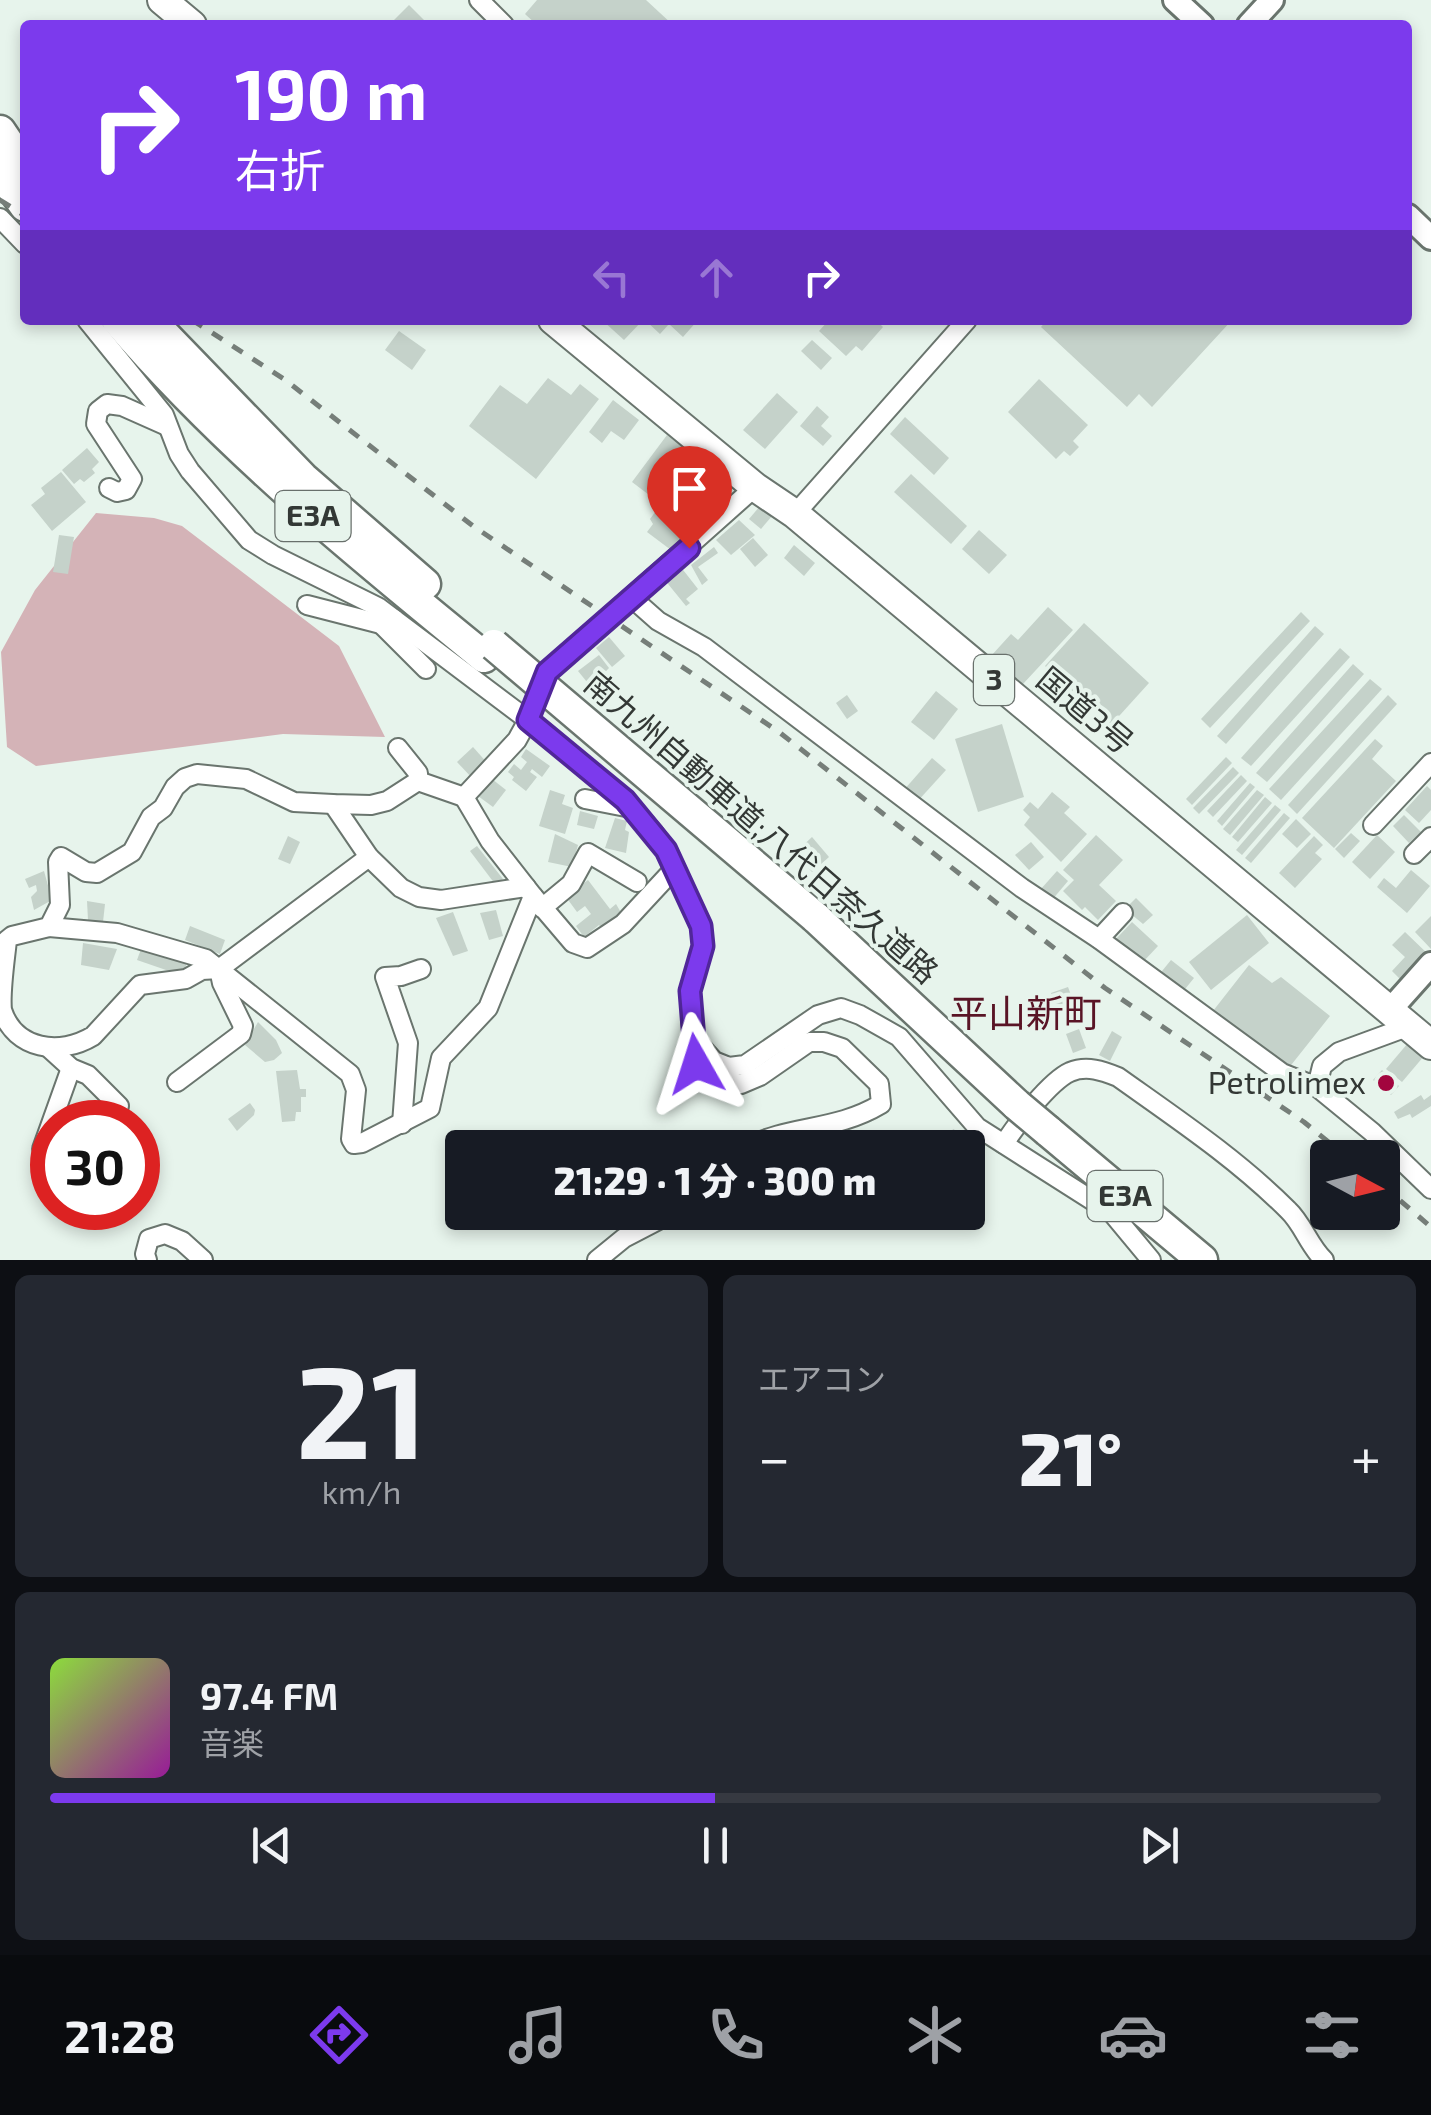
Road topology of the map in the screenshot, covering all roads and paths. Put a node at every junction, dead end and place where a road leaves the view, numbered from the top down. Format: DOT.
graph roads {
  1 [pos="162,0"];
  2 [pos="480,0"];
  3 [pos="1175,0"];
  4 [pos="1272,0"];
  5 [pos="186,20"];
  6 [pos="499,20"];
  7 [pos="1197,20"];
  8 [pos="1253,20"];
  9 [pos="0,131"];
  10 [pos="20,161"];
  11 [pos="0,171"];
  12 [pos="20,199"];
  13 [pos="0,218"];
  14 [pos="1412,220"];
  15 [pos="1431,238"];
  16 [pos="20,239"];
  17 [pos="90,325"];
  18 [pos="124,325"];
  19 [pos="152,325"];
  20 [pos="560,325"];
  21 [pos="962,325"];
  22 [pos="162,353"];
  23 [pos="167,426"];
  24 [pos="755,486"];
  25 [pos="109,488"];
  26 [pos="796,514"];
  27 [pos="632,598"];
  28 [pos="307,605"];
  29 [pos="388,621"];
  30 [pos="426,669"];
  31 [pos="528,720"];
  32 [pos="398,748"];
  33 [pos="1431,763"];
  34 [pos="418,781"];
  35 [pos="464,798"];
  36 [pos="585,799"];
  37 [pos="334,804"];
  38 [pos="632,808"];
  39 [pos="1373,825"];
  40 [pos="503,826"];
  41 [pos="483,831"];
  42 [pos="1431,837"];
  43 [pos="1414,854"];
  44 [pos="369,857"];
  45 [pos="674,869"];
  46 [pos="637,882"];
  47 [pos="534,897"];
  48 [pos="1123,913"];
  49 [pos="49,927"];
  50 [pos="1100,939"];
  51 [pos="1431,964"];
  52 [pos="421,969"];
  53 [pos="219,970"];
  54 [pos="1398,1019"];
  55 [pos="696,1040"];
  56 [pos="1431,1045"];
  57 [pos="49,1048"];
  58 [pos="72,1068"];
  59 [pos="177,1082"];
  60 [pos="1317,1087"];
  61 [pos="60,1100"];
  62 [pos="114,1100"];
  63 [pos="402,1124"];
  64 [pos="797,1130"];
  65 [pos="1004,1144"];
  66 [pos="1431,1188"];
  67 [pos="639,1230"];
  68 [pos="147,1260"];
  69 [pos="204,1260"];
  70 [pos="598,1260"];
  71 [pos="1151,1260"];
  72 [pos="1202,1260"];
  73 [pos="1324,1260"];
  1 -- 5 [label="highway"];
  2 -- 6 [label="street"];
  3 -- 7 [label="street"];
  4 -- 8 [label="street"];
  9 -- 10 [label="highway"];
  11 -- 12 [label="highway"];
  13 -- 16 [label="street"];
  14 -- 15 [label="street"];
  17 -- 23 [label="street"];
  18 -- 22 [label="highway, 南九州自動車道;八代日奈久道路 / E3A"];
  19 -- 22 [label="highway, 南九州自動車道;八代日奈久道路 / E3A"];
  20 -- 24 [label="highway, 国道3号 / 3"];
  21 -- 26 [label="street"];
  22 -- 72 [label="highway, 南九州自動車道;八代日奈久道路 / E3A, bridge"];
  23 -- 25 [label="street"];
  23 -- 29 [label="street"];
  24 -- 26 [label="highway, 国道3号 / 3"];
  24 -- 27 [label="street"];
  26 -- 54 [label="highway, 国道3号 / 3"];
  27 -- 31 [label="street"];
  27 -- 50 [label="street"];
  28 -- 29 [label="street"];
  29 -- 30 [label="street"];
  29 -- 31 [label="street"];
  31 -- 35 [label="street"];
  31 -- 38 [label="street"];
  32 -- 34 [label="street"];
  33 -- 39 [label="street"];
  34 -- 35 [label="street"];
  34 -- 37 [label="street"];
  35 -- 41 [label="street"];
  36 -- 38 [label="street"];
  37 -- 44 [label="street"];
  37 -- 49 [label="street"];
  38 -- 45 [label="street"];
  40 -- 41 [label="street"];
  41 -- 47 [label="street"];
  42 -- 43 [label="street"];
  44 -- 47 [label="street"];
  44 -- 53 [label="street"];
  45 -- 47 [label="street"];
  45 -- 55 [label="street"];
  46 -- 47 [label="street"];
  47 -- 63 [label="street"];
  48 -- 50 [label="street"];
  49 -- 53 [label="street"];
  49 -- 57 [label="street"];
  50 -- 60 [label="street"];
  51 -- 54 [label="street"];
  52 -- 63 [label="street"];
  53 -- 57 [label="street"];
  53 -- 59 [label="street"];
  53 -- 63 [label="street"];
  54 -- 56 [label="highway, 国道3号 / 3"];
  54 -- 60 [label="street"];
  55 -- 64 [label="street"];
  55 -- 65 [label="street"];
  57 -- 58 [label="street"];
  58 -- 61 [label="street"];
  58 -- 62 [label="street"];
  60 -- 66 [label="street"];
  65 -- 71 [label="street"];
  65 -- 73 [label="street"];
  67 -- 70 [label="street"];
  68 -- 69 [label="street"];
}
